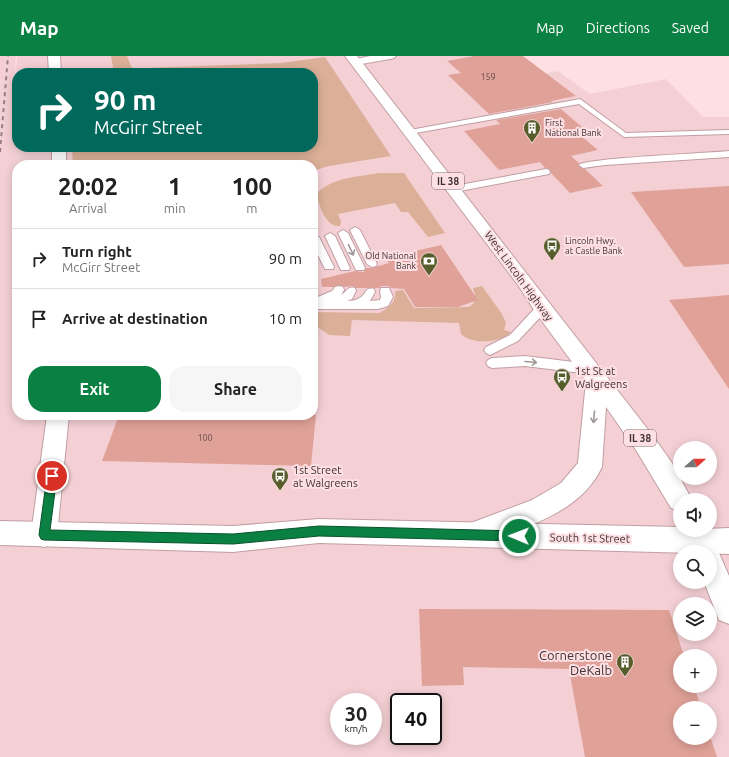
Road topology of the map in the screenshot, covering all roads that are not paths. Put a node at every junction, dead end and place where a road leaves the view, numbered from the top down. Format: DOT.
graph roads {
  1 [pos="54,56"];
  2 [pos="390,56"];
  3 [pos="353,59"];
  4 [pos="55,68"];
  5 [pos="410,132"];
  6 [pos="729,132"];
  7 [pos="729,154"];
  8 [pos="583,165"];
  9 [pos="546,172"];
  10 [pos="454,189"];
  11 [pos="355,230"];
  12 [pos="343,233"];
  13 [pos="330,236"];
  14 [pos="318,245"];
  15 [pos="372,264"];
  16 [pos="330,267"];
  17 [pos="345,268"];
  18 [pos="360,268"];
  19 [pos="339,290"];
  20 [pos="351,291"];
  21 [pos="385,291"];
  22 [pos="370,292"];
  23 [pos="318,302"];
  24 [pos="318,304"];
  25 [pos="328,305"];
  26 [pos="348,305"];
  27 [pos="542,308"];
  28 [pos="490,350"];
  29 [pos="492,363"];
  30 [pos="593,374"];
  31 [pos="57,420"];
  32 [pos="676,493"];
  33 [pos="0,533"];
  34 [pos="44,535"];
  35 [pos="472,535"];
  36 [pos="729,541"];
  37 [pos="682,545"];
  38 [pos="708,545"];
  39 [pos="717,580"];
  40 [pos="729,610"];
  1 -- 4 [label="main road"];
  2 -- 3 [label="main road"];
  3 -- 5 [label="main road, West Lincoln Highway / IL 38"];
  5 -- 6 [label="lane"];
  5 -- 10 [label="main road, West Lincoln Highway / IL 38"];
  7 -- 8 [label="lane"];
  9 -- 10 [label="lane"];
  10 -- 27 [label="main road, West Lincoln Highway / IL 38"];
  11 -- 15 [label="lane"];
  12 -- 18 [label="lane, one-way"];
  13 -- 17 [label="lane"];
  14 -- 16 [label="lane"];
  19 -- 23 [label="lane"];
  20 -- 25 [label="lane"];
  21 -- 26 [label="lane"];
  22 -- 26 [label="lane"];
  24 -- 25 [label="lane"];
  25 -- 26 [label="lane"];
  27 -- 28 [label="lane"];
  27 -- 30 [label="main road, West Lincoln Highway / IL 38"];
  29 -- 30 [label="lane, one-way"];
  30 -- 32 [label="main road, West Lincoln Highway / IL 38"];
  30 -- 35 [label="main road, one-way"];
  31 -- 34 [label="main road"];
  33 -- 34 [label="main road, South 1st Street"];
  34 -- 35 [label="main road, South 1st Street"];
  35 -- 37 [label="main road, South 1st Street"];
  36 -- 38 [label="main road, South 1st Street"];
  39 -- 40 [label="main road"];
}
